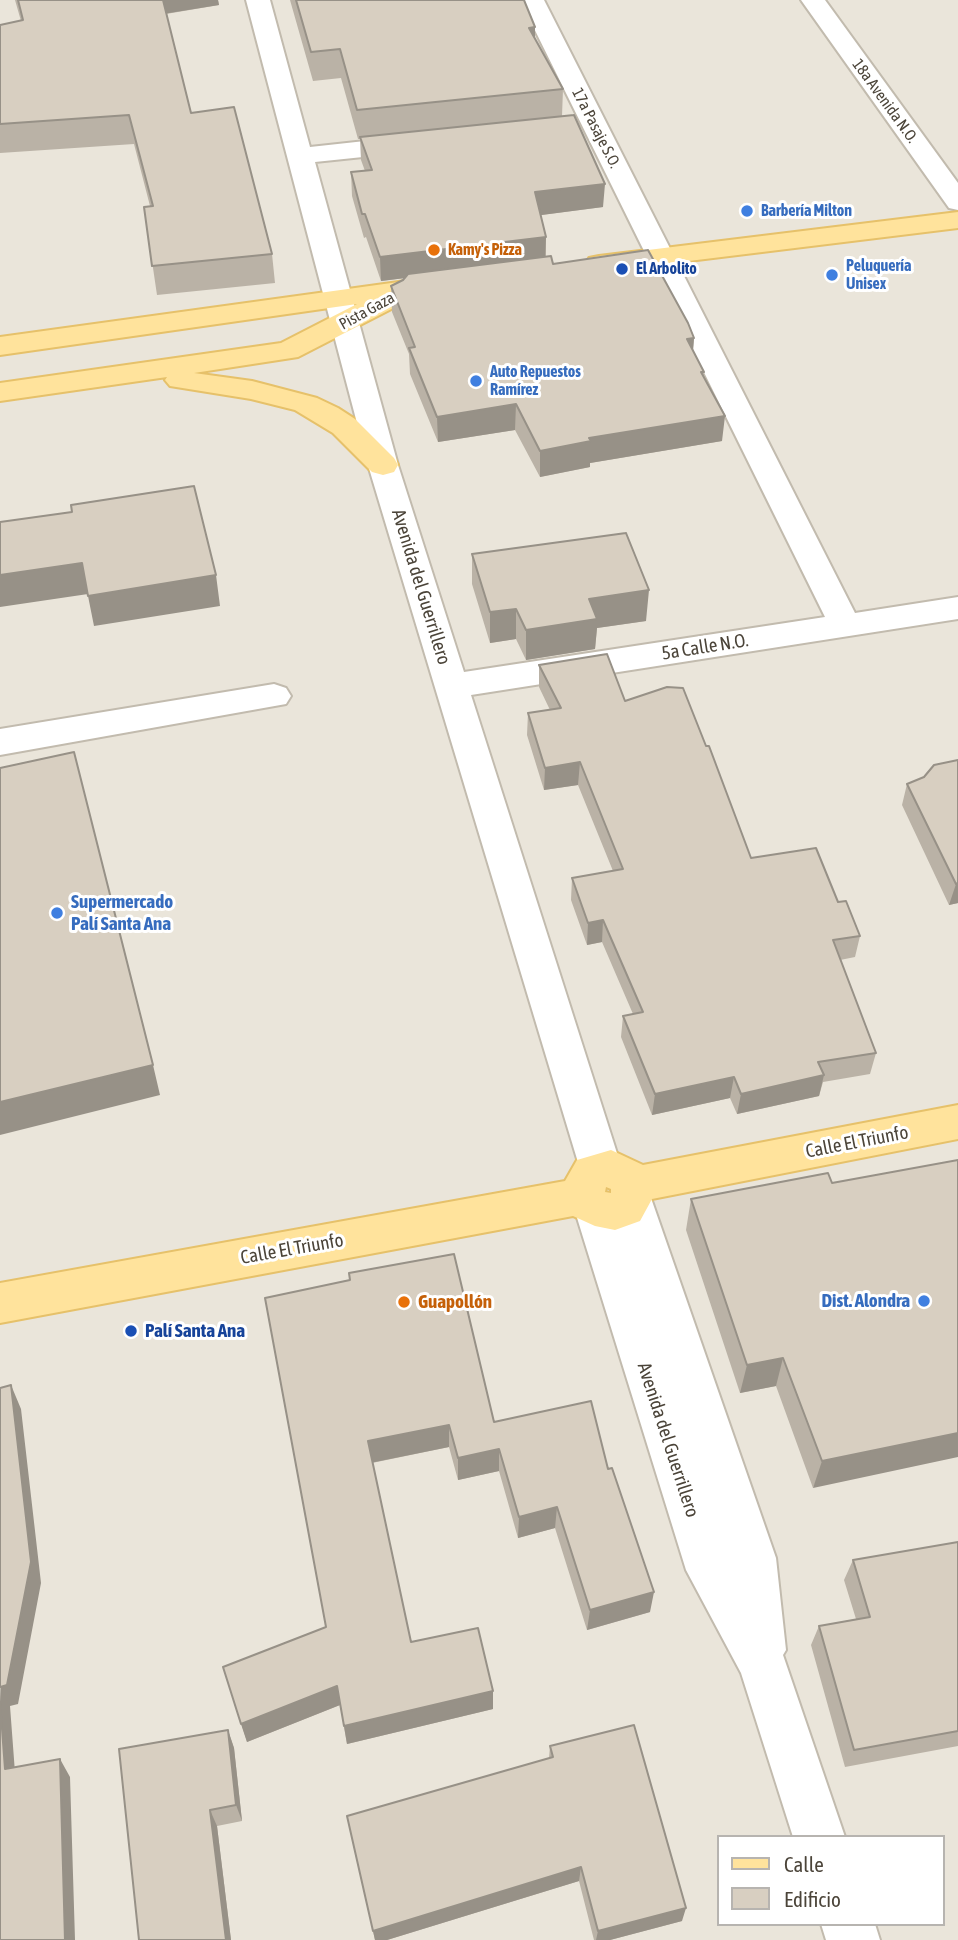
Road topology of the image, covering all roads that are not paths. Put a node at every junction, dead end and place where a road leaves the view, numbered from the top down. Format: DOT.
graph roads {
  1 [pos="257,0"];
  2 [pos="532,0"];
  3 [pos="813,0"];
  4 [pos="595,125"];
  5 [pos="568,128"];
  6 [pos="433,142"];
  7 [pos="298,156"];
  8 [pos="958,202"];
  9 [pos="958,220"];
  10 [pos="661,256"];
  11 [pos="575,267"];
  12 [pos="465,281"];
  13 [pos="340,311"];
  14 [pos="0,346"];
  15 [pos="116,377"];
  16 [pos="0,392"];
  17 [pos="383,465"];
  18 [pos="958,608"];
  19 [pos="845,625"];
  20 [pos="451,686"];
  21 [pos="274,696"];
  22 [pos="0,742"];
  23 [pos="958,1122"];
  24 [pos="609,1192"];
  25 [pos="0,1303"];
  26 [pos="818,1835"];
  1 -- 7 [label="street, Avenida del Guerrillero"];
  2 -- 4 [label="street, 17a Pasaje S.O."];
  3 -- 8 [label="street, 18a Avenida N.O."];
  4 -- 5 [label="street"];
  4 -- 10 [label="street, 17a Pasaje S.O."];
  6 -- 7 [label="street"];
  7 -- 13 [label="street, Avenida del Guerrillero"];
  9 -- 10 [label="main road"];
  10 -- 11 [label="main road"];
  10 -- 19 [label="street, 17a Pasaje S.O."];
  12 -- 13 [label="main road, Pista Gaza"];
  13 -- 14 [label="main road, Pista Gaza"];
  13 -- 15 [label="main road, Pista Gaza"];
  13 -- 17 [label="street, Avenida del Guerrillero"];
  15 -- 16 [label="main road, Pista Gaza"];
  15 -- 17 [label="main road"];
  17 -- 20 [label="street, Avenida del Guerrillero"];
  18 -- 19 [label="street, 5a Calle N.O."];
  19 -- 20 [label="street, 5a Calle N.O."];
  20 -- 24 [label="street, Avenida del Guerrillero"];
  21 -- 22 [label="street"];
  23 -- 24 [label="main road, Calle El Triunfo"];
  24 -- 25 [label="main road, Calle El Triunfo"];
  24 -- 26 [label="street, Avenida del Guerrillero"];
}
